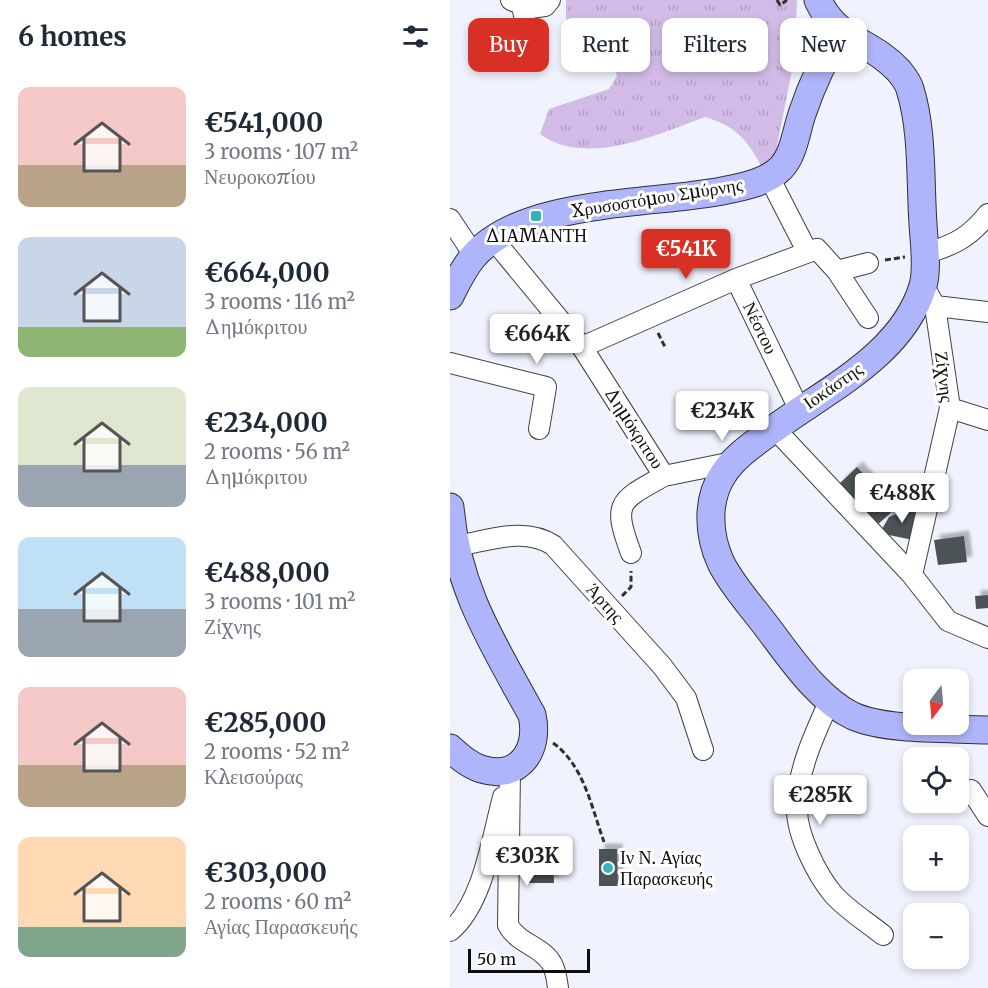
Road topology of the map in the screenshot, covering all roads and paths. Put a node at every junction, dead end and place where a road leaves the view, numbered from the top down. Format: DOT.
graph roads {
  1 [pos="550,0"];
  2 [pos="777,0"];
  3 [pos="787,0"];
  4 [pos="818,0"];
  5 [pos="517,3"];
  6 [pos="522,18"];
  7 [pos="828,18"];
  8 [pos="867,48"];
  9 [pos="818,72"];
  10 [pos="769,177"];
  11 [pos="988,214"];
  12 [pos="450,219"];
  13 [pos="484,247"];
  14 [pos="807,251"];
  15 [pos="924,254"];
  16 [pos="868,263"];
  17 [pos="837,271"];
  18 [pos="736,279"];
  19 [pos="452,286"];
  20 [pos="929,296"];
  21 [pos="988,312"];
  22 [pos="868,318"];
  23 [pos="582,347"];
  24 [pos="450,363"];
  25 [pos="950,408"];
  26 [pos="799,410"];
  27 [pos="988,420"];
  28 [pos="774,428"];
  29 [pos="539,429"];
  30 [pos="733,462"];
  31 [pos="664,476"];
  32 [pos="450,507"];
  33 [pos="450,515"];
  34 [pos="456,546"];
  35 [pos="631,553"];
  36 [pos="912,575"];
  37 [pos="988,638"];
  38 [pos="830,700"];
  39 [pos="988,730"];
  40 [pos="534,738"];
  41 [pos="450,748"];
  42 [pos="703,750"];
  43 [pos="510,769"];
  44 [pos="971,790"];
  45 [pos="988,816"];
  46 [pos="604,842"];
  47 [pos="450,931"];
  48 [pos="884,935"];
  49 [pos="558,988"];
  1 -- 5 [label="street"];
  2 -- 3 [label="path"];
  4 -- 7 [label="street, Ιοκάστης"];
  5 -- 6 [label="street"];
  8 -- 15 [label="street, Ιοκάστης"];
  9 -- 10 [label="street, Χρυσοστόμου Σμύρνης"];
  10 -- 13 [label="street, Χρυσοστόμου Σμύρνης"];
  10 -- 14 [label="street"];
  11 -- 15 [label="street"];
  12 -- 13 [label="street, Δημόκριτου"];
  13 -- 19 [label="street, Χρυσοστόμου Σμύρνης"];
  13 -- 23 [label="street, Δημόκριτου"];
  14 -- 17 [label="street"];
  14 -- 18 [label="street"];
  15 -- 16 [label="path"];
  15 -- 20 [label="street, Ιοκάστης"];
  16 -- 17 [label="street"];
  17 -- 22 [label="street"];
  18 -- 23 [label="street"];
  18 -- 26 [label="street, Νέστου"];
  20 -- 21 [label="street"];
  20 -- 25 [label="street, Ζίχνης"];
  20 -- 26 [label="street, Ιοκάστης"];
  23 -- 31 [label="street, Δημόκριτου"];
  24 -- 29 [label="street"];
  25 -- 27 [label="street"];
  25 -- 36 [label="street, Ζίχνης"];
  26 -- 28 [label="street, Ιοκάστης"];
  28 -- 30 [label="street, Ιοκάστης"];
  28 -- 36 [label="street"];
  30 -- 31 [label="street, Δημόκριτου"];
  30 -- 38 [label="street, Ιοκάστης"];
  31 -- 35 [label="street, Δημόκριτου"];
  32 -- 33 [label="street"];
  33 -- 34 [label="street"];
  34 -- 40 [label="street"];
  34 -- 42 [label="street, Άρτης"];
  36 -- 37 [label="street"];
  38 -- 39 [label="street, Ιοκάστης"];
  38 -- 48 [label="street"];
  40 -- 43 [label="street"];
  40 -- 46 [label="path"];
  41 -- 43 [label="street"];
  43 -- 47 [label="street"];
  43 -- 49 [label="street"];
  44 -- 45 [label="street"];
}
